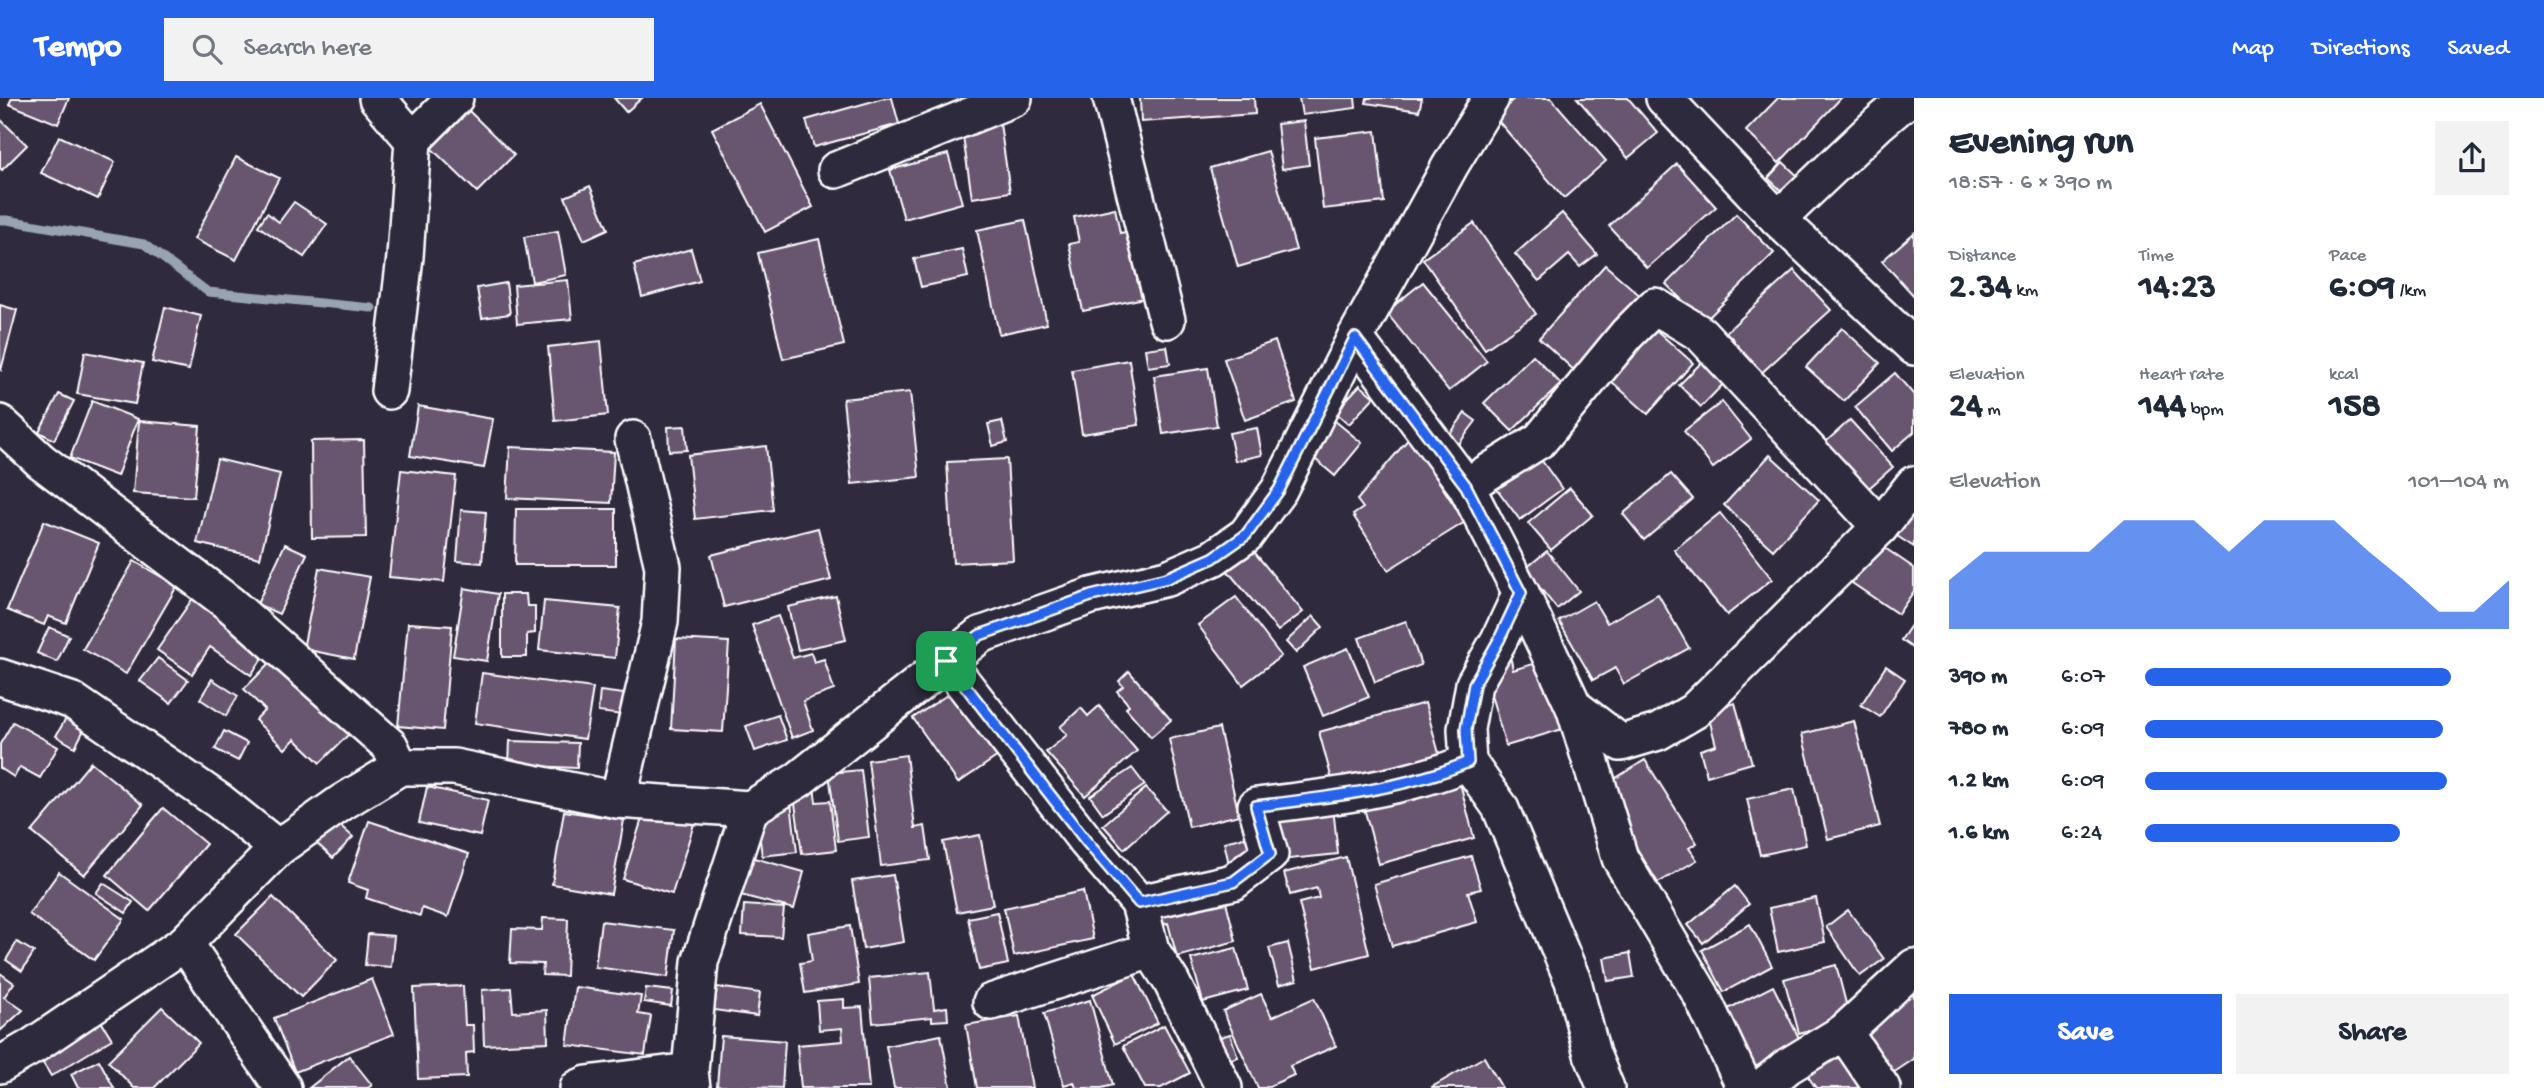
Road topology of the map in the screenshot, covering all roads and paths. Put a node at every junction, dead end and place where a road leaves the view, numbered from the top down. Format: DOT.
graph roads {
  1 [pos="377,98"];
  2 [pos="455,98"];
  3 [pos="1014,98"];
  4 [pos="1111,98"];
  5 [pos="1491,98"];
  6 [pos="1664,98"];
  7 [pos="1909,98"];
  8 [pos="413,139"];
  9 [pos="836,170"];
  10 [pos="1779,219"];
  11 [pos="1167,320"];
  12 [pos="1355,338"];
  13 [pos="1914,347"];
  14 [pos="389,391"];
  15 [pos="0,423"];
  16 [pos="634,439"];
  17 [pos="1914,484"];
  18 [pos="1466,486"];
  19 [pos="1880,527"];
  20 [pos="1521,593"];
  21 [pos="946,661"];
  22 [pos="0,677"];
  23 [pos="1574,707"];
  24 [pos="1468,762"];
  25 [pos="400,767"];
  26 [pos="618,800"];
  27 [pos="750,809"];
  28 [pos="278,848"];
  29 [pos="1139,903"];
  30 [pos="185,943"];
  31 [pos="1151,950"];
  32 [pos="1914,967"];
  33 [pos="991,1002"];
  34 [pos="1844,1032"];
  35 [pos="0,1065"];
  36 [pos="691,1079"];
  37 [pos="283,1088"];
  38 [pos="578,1088"];
  39 [pos="1223,1088"];
  40 [pos="1606,1088"];
  41 [pos="1745,1088"];
  42 [pos="1761,1088"];
  43 [pos="1882,1088"];
  1 -- 8 [label="street"];
  2 -- 8 [label="street"];
  3 -- 9 [label="street"];
  4 -- 11 [label="street"];
  5 -- 12 [label="street"];
  6 -- 10 [label="street"];
  7 -- 10 [label="street"];
  8 -- 14 [label="street"];
  10 -- 13 [label="street"];
  12 -- 18 [label="street"];
  12 -- 21 [label="street"];
  15 -- 25 [label="street"];
  16 -- 26 [label="street"];
  17 -- 19 [label="street"];
  18 -- 19 [label="street"];
  18 -- 20 [label="street"];
  19 -- 23 [label="street"];
  20 -- 23 [label="street"];
  20 -- 24 [label="street"];
  21 -- 27 [label="street"];
  21 -- 29 [label="street"];
  22 -- 28 [label="street"];
  23 -- 41 [label="street"];
  24 -- 29 [label="street"];
  24 -- 40 [label="street"];
  25 -- 26 [label="street"];
  25 -- 28 [label="street"];
  26 -- 27 [label="street"];
  27 -- 36 [label="street"];
  28 -- 30 [label="street"];
  29 -- 31 [label="street"];
  30 -- 35 [label="street"];
  30 -- 37 [label="street"];
  31 -- 33 [label="street"];
  31 -- 39 [label="street"];
  32 -- 34 [label="street"];
  34 -- 42 [label="street"];
  34 -- 43 [label="street"];
  36 -- 38 [label="street"];
}
